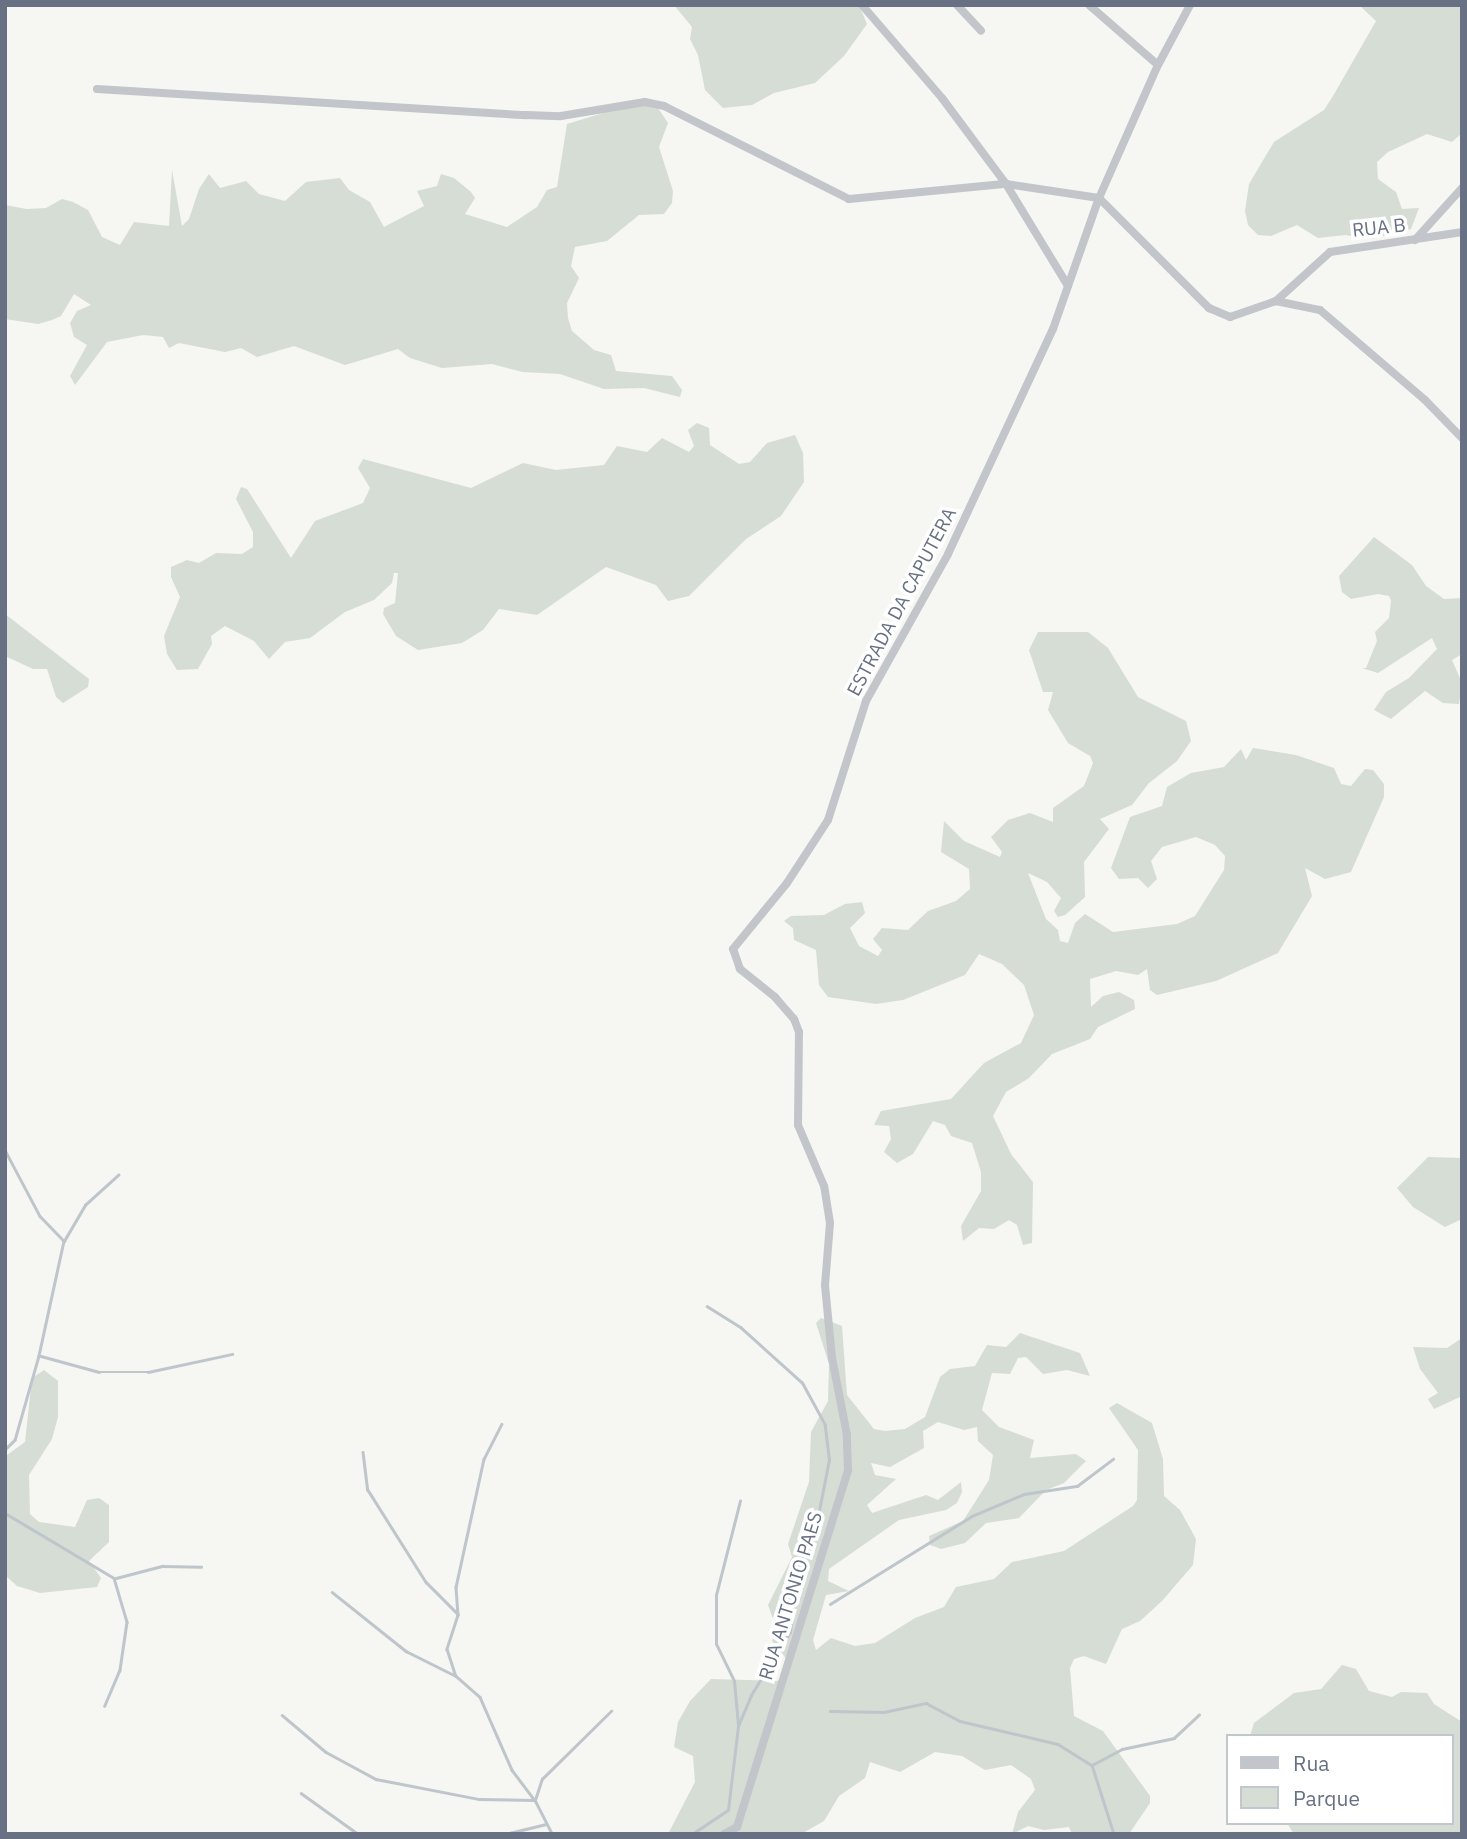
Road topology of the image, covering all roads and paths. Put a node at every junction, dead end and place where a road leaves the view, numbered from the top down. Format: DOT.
graph roads {
  1 [pos="862,5"];
  2 [pos="957,5"];
  3 [pos="1089,5"];
  4 [pos="1190,5"];
  5 [pos="981,31"];
  6 [pos="1158,65"];
  7 [pos="97,89"];
  8 [pos="1006,184"];
  9 [pos="1462,188"];
  10 [pos="1100,198"];
  11 [pos="1462,232"];
  12 [pos="1415,240"];
  13 [pos="1068,286"];
  14 [pos="1276,301"];
  15 [pos="1462,438"];
  16 [pos="832,1358"];
  17 [pos="724,1834"];
  1 -- 8 [label="street"];
  2 -- 5 [label="street"];
  3 -- 6 [label="street"];
  4 -- 6 [label="street, ESTRADA DA CAPUTERA"];
  6 -- 10 [label="street, ESTRADA DA CAPUTERA"];
  7 -- 8 [label="street"];
  8 -- 10 [label="street"];
  8 -- 13 [label="street"];
  9 -- 12 [label="street"];
  10 -- 13 [label="street, ESTRADA DA CAPUTERA"];
  10 -- 14 [label="street"];
  11 -- 12 [label="street, RUA B"];
  12 -- 14 [label="street, RUA B"];
  13 -- 16 [label="street, ESTRADA DA CAPUTERA"];
  14 -- 15 [label="street"];
  16 -- 17 [label="street, RUA ANTONIO PAES"];
}
